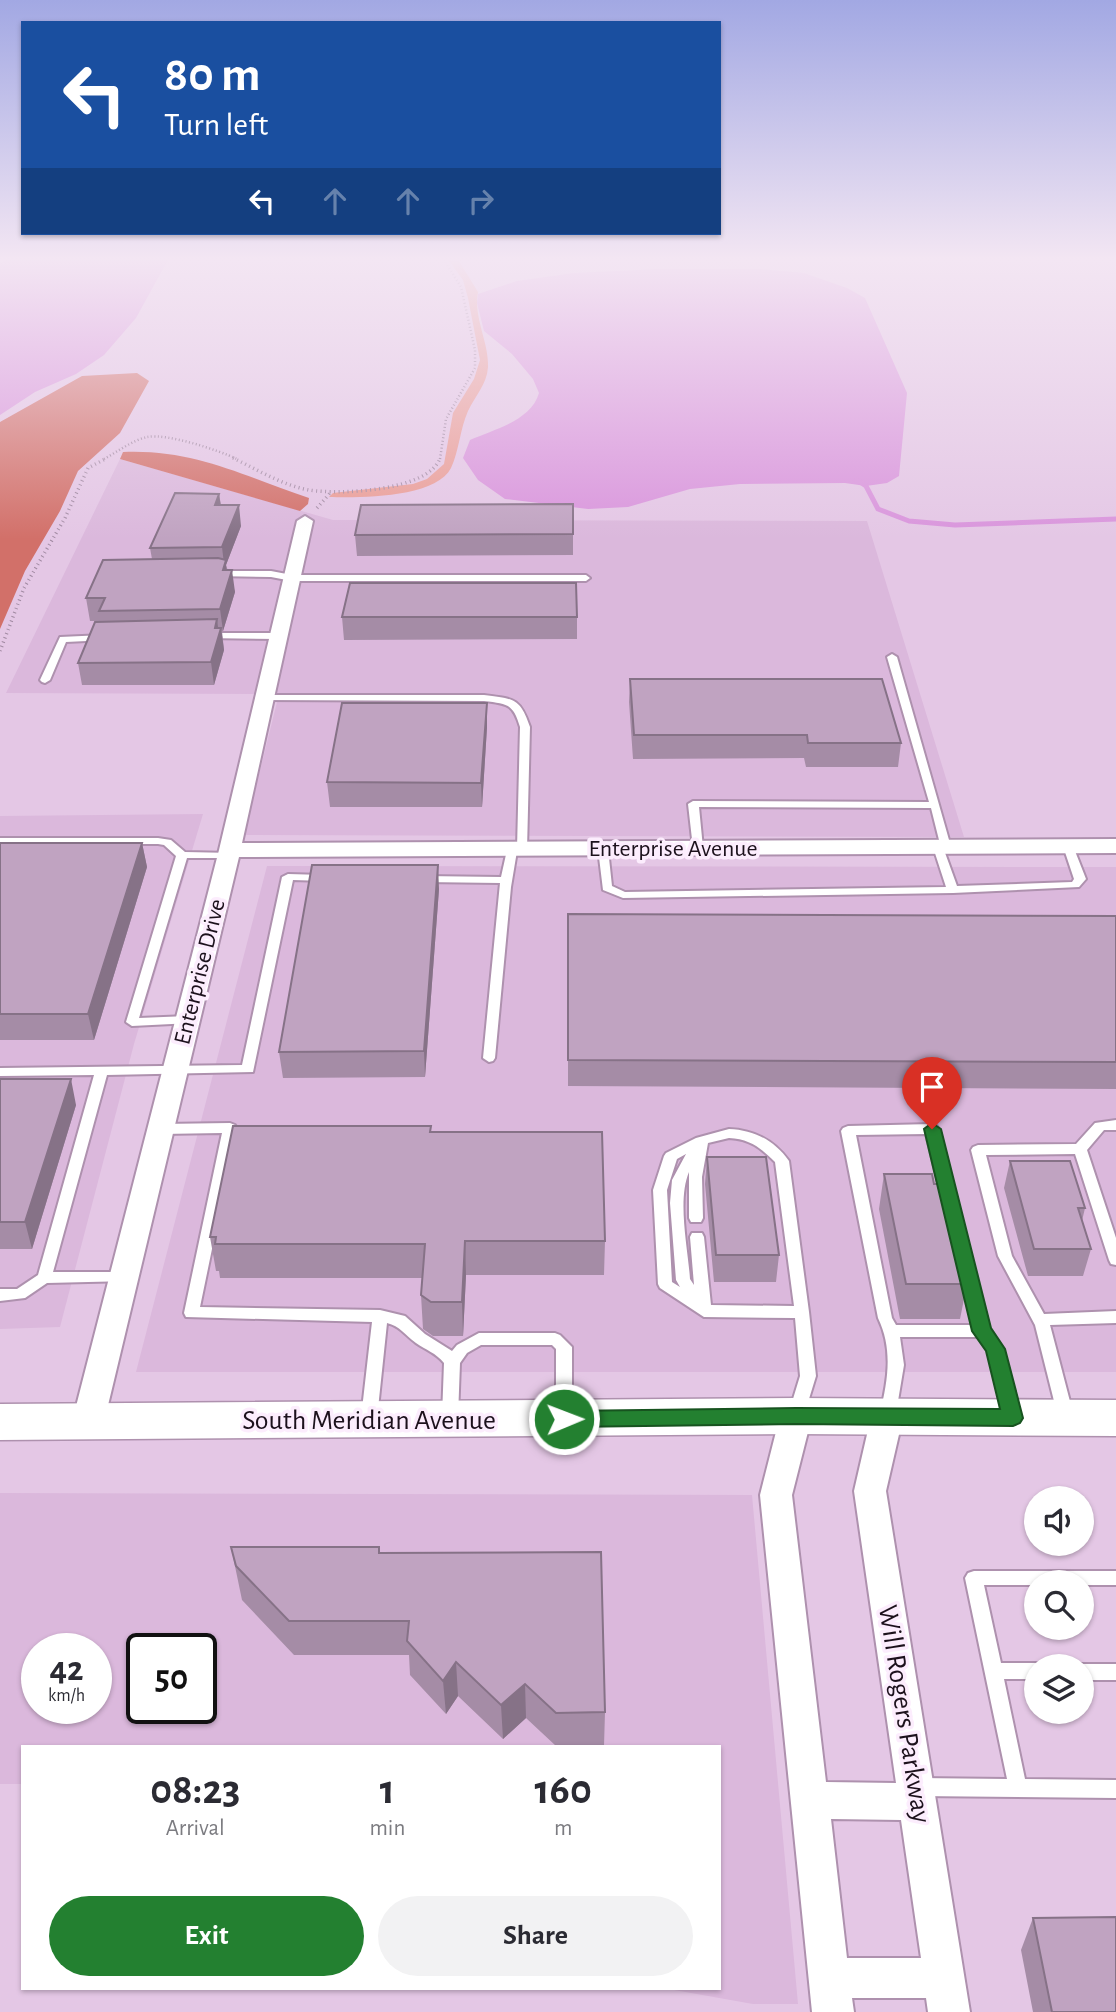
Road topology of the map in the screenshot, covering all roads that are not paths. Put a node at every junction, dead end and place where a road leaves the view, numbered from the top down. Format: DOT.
graph roads {
  1 [pos="305,521"];
  2 [pos="206,574"];
  3 [pos="292,578"];
  4 [pos="586,578"];
  5 [pos="279,636"];
  6 [pos="192,637"];
  7 [pos="115,638"];
  8 [pos="892,657"];
  9 [pos="46,680"];
  10 [pos="265,698"];
  11 [pos="935,805"];
  12 [pos="0,841"];
  13 [pos="1068,846"];
  14 [pos="1116,846"];
  15 [pos="942,847"];
  16 [pos="698,848"];
  17 [pos="603,849"];
  18 [pos="517,850"];
  19 [pos="230,853"];
  20 [pos="182,855"];
  21 [pos="343,878"];
  22 [pos="411,878"];
  23 [pos="506,880"];
  24 [pos="953,891"];
  25 [pos="188,1020"];
  26 [pos="489,1058"];
  27 [pos="176,1070"];
  28 [pos="102,1071"];
  29 [pos="0,1072"];
  30 [pos="1116,1125"];
  31 [pos="161,1129"];
  32 [pos="704,1137"];
  33 [pos="1080,1149"];
  34 [pos="696,1218"];
  35 [pos="697,1237"];
  36 [pos="1116,1260"];
  37 [pos="125,1277"];
  38 [pos="44,1278"];
  39 [pos="0,1295"];
  40 [pos="704,1311"];
  41 [pos="803,1312"];
  42 [pos="380,1316"];
  43 [pos="1116,1317"];
  44 [pos="1039,1320"];
  45 [pos="893,1331"];
  46 [pos="982,1331"];
  47 [pos="452,1362"];
  48 [pos="796,1416"];
  49 [pos="887,1417"];
  50 [pos="1013,1418"];
  51 [pos="1066,1418"];
  52 [pos="1116,1418"];
  53 [pos="564,1419"];
  54 [pos="369,1420"];
  55 [pos="450,1420"];
  56 [pos="0,1422"];
  57 [pos="88,1422"];
  58 [pos="1116,1578"];
  59 [pos="993,1671"];
  60 [pos="1024,1671"];
  61 [pos="1094,1672"];
  62 [pos="1116,1672"];
  63 [pos="1018,1788"];
  64 [pos="1116,1789"];
  65 [pos="916,1794"];
  66 [pos="812,1800"];
  67 [pos="831,1995"];
  68 [pos="946,1995"];
  1 -- 3 [label="street, Enterprise Drive"];
  2 -- 3 [label="lane"];
  3 -- 4 [label="lane"];
  3 -- 5 [label="street, Enterprise Drive"];
  5 -- 6 [label="lane"];
  5 -- 10 [label="street, Enterprise Drive"];
  7 -- 9 [label="lane"];
  8 -- 11 [label="lane"];
  10 -- 18 [label="lane"];
  10 -- 19 [label="street, Enterprise Drive"];
  11 -- 15 [label="lane"];
  11 -- 16 [label="lane"];
  12 -- 20 [label="lane"];
  13 -- 14 [label="street, Enterprise Avenue"];
  13 -- 15 [label="street, Enterprise Avenue"];
  13 -- 24 [label="lane"];
  15 -- 16 [label="street, Enterprise Avenue"];
  15 -- 24 [label="lane"];
  16 -- 17 [label="street, Enterprise Avenue"];
  17 -- 18 [label="street, Enterprise Avenue"];
  17 -- 24 [label="lane"];
  18 -- 19 [label="street, Enterprise Avenue"];
  18 -- 23 [label="lane"];
  19 -- 20 [label="lane"];
  19 -- 25 [label="street, Enterprise Drive"];
  20 -- 25 [label="lane"];
  21 -- 27 [label="lane"];
  22 -- 23 [label="lane"];
  23 -- 26 [label="lane"];
  25 -- 27 [label="street, Enterprise Drive"];
  27 -- 28 [label="lane"];
  27 -- 31 [label="street, Enterprise Drive"];
  28 -- 29 [label="lane"];
  28 -- 38 [label="lane"];
  30 -- 33 [label="lane"];
  31 -- 37 [label="street, Enterprise Drive"];
  31 -- 42 [label="lane"];
  32 -- 34 [label="lane"];
  32 -- 40 [label="lane"];
  32 -- 41 [label="lane"];
  33 -- 36 [label="lane"];
  33 -- 44 [label="lane"];
  35 -- 40 [label="lane"];
  37 -- 38 [label="lane"];
  37 -- 57 [label="street, Enterprise Drive"];
  38 -- 39 [label="lane"];
  40 -- 41 [label="lane"];
  41 -- 48 [label="lane"];
  42 -- 47 [label="lane"];
  42 -- 54 [label="lane"];
  43 -- 44 [label="lane"];
  44 -- 51 [label="lane"];
  45 -- 46 [label="lane"];
  45 -- 46 [label="lane"];
  45 -- 49 [label="lane"];
  46 -- 50 [label="lane"];
  47 -- 53 [label="lane"];
  47 -- 55 [label="lane"];
  48 -- 49 [label="main road, South Meridian Avenue"];
  48 -- 53 [label="main road, South Meridian Avenue"];
  48 -- 66 [label="street"];
  49 -- 50 [label="main road, South Meridian Avenue"];
  49 -- 65 [label="street, Will Rogers Parkway"];
  50 -- 51 [label="main road, South Meridian Avenue"];
  51 -- 52 [label="main road, South Meridian Avenue"];
  53 -- 55 [label="main road, South Meridian Avenue"];
  54 -- 55 [label="main road, South Meridian Avenue"];
  54 -- 57 [label="main road, South Meridian Avenue"];
  56 -- 57 [label="main road, South Meridian Avenue"];
  58 -- 59 [label="lane"];
  59 -- 60 [label="lane"];
  59 -- 63 [label="lane"];
  61 -- 62 [label="lane"];
  63 -- 64 [label="lane"];
  63 -- 65 [label="lane"];
  65 -- 66 [label="street"];
  65 -- 68 [label="street, Will Rogers Parkway"];
  66 -- 67 [label="street"];
  67 -- 68 [label="street"];
}
